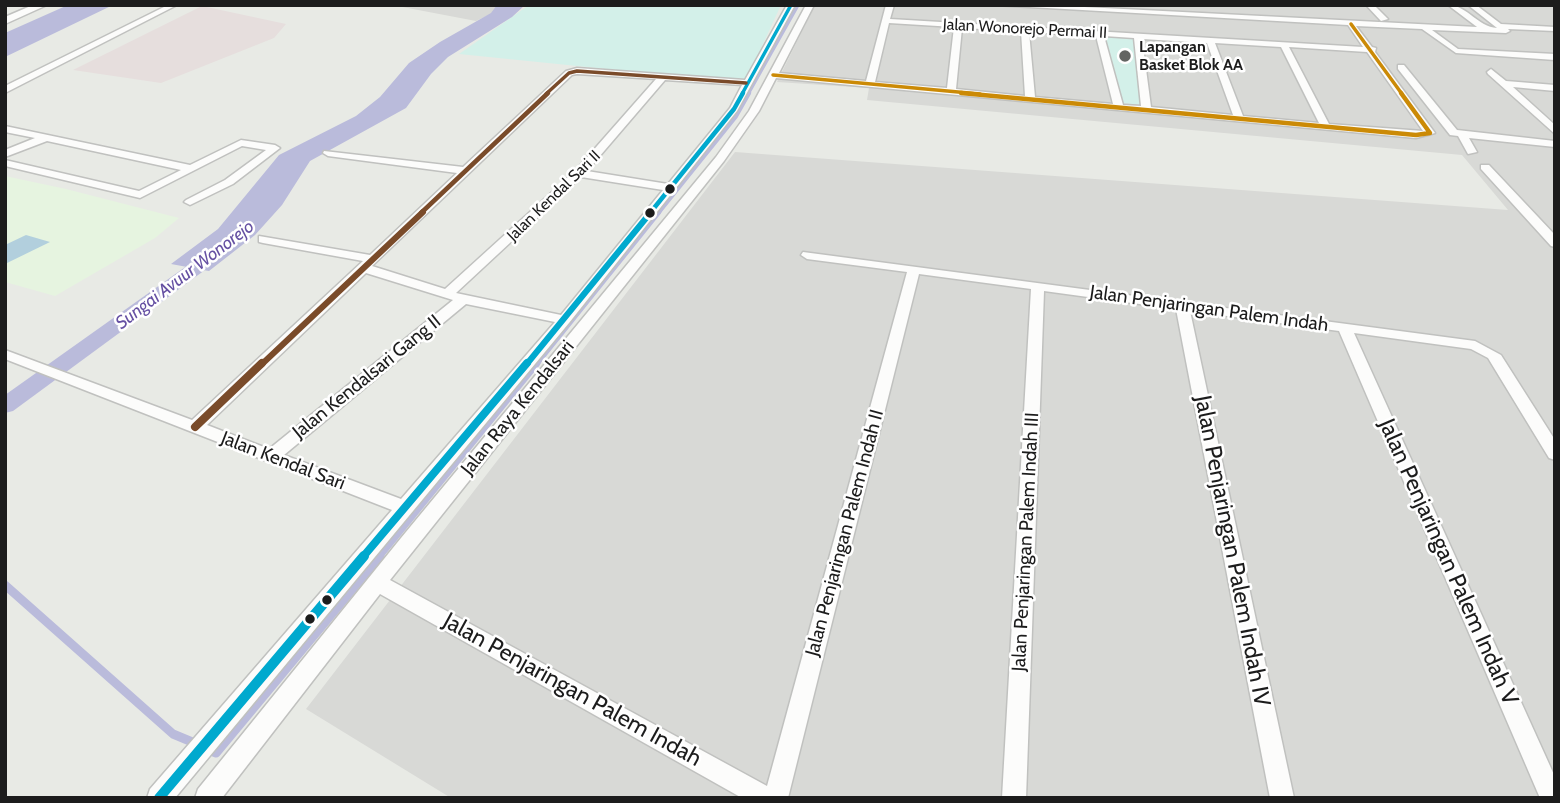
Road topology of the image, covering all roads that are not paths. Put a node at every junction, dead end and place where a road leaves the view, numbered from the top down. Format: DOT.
graph roads {
  1 [pos="41,5"];
  2 [pos="174,5"];
  3 [pos="791,5"];
  4 [pos="810,5"];
  5 [pos="890,5"];
  6 [pos="997,5"];
  7 [pos="1128,5"];
  8 [pos="1369,5"];
  9 [pos="1451,5"];
  10 [pos="1471,5"];
  11 [pos="1264,16"];
  12 [pos="1384,19"];
  13 [pos="5,21"];
  14 [pos="886,21"];
  15 [pos="1475,23"];
  16 [pos="1351,24"];
  17 [pos="958,25"];
  18 [pos="1424,28"];
  19 [pos="1025,29"];
  20 [pos="1503,29"];
  21 [pos="1555,29"];
  22 [pos="1486,31"];
  23 [pos="1099,34"];
  24 [pos="1138,36"];
  25 [pos="1210,41"];
  26 [pos="1284,45"];
  27 [pos="1373,50"];
  28 [pos="1555,58"];
  29 [pos="1401,67"];
  30 [pos="1491,72"];
  31 [pos="773,75"];
  32 [pos="663,77"];
  33 [pos="870,83"];
  34 [pos="1504,84"];
  35 [pos="744,87"];
  36 [pos="1555,88"];
  37 [pos="5,90"];
  38 [pos="951,90"];
  39 [pos="763,93"];
  40 [pos="1030,98"];
  41 [pos="1119,107"];
  42 [pos="1146,109"];
  43 [pos="1533,110"];
  44 [pos="1555,112"];
  45 [pos="1239,118"];
  46 [pos="1326,127"];
  47 [pos="5,130"];
  48 [pos="1555,131"];
  49 [pos="1462,135"];
  50 [pos="48,137"];
  51 [pos="1555,144"];
  52 [pos="1472,152"];
  53 [pos="328,153"];
  54 [pos="5,154"];
  55 [pos="5,163"];
  56 [pos="1485,167"];
  57 [pos="192,169"];
  58 [pos="466,171"];
  59 [pos="579,173"];
  60 [pos="670,188"];
  61 [pos="190,202"];
  62 [pos="1550,232"];
  63 [pos="263,239"];
  64 [pos="1555,243"];
  65 [pos="807,255"];
  66 [pos="368,264"];
  67 [pos="914,269"];
  68 [pos="1038,286"];
  69 [pos="447,294"];
  70 [pos="463,299"];
  71 [pos="1182,305"];
  72 [pos="564,320"];
  73 [pos="1344,327"];
  74 [pos="8,355"];
  75 [pos="195,427"];
  76 [pos="1555,454"];
  77 [pos="271,457"];
  78 [pos="405,508"];
  79 [pos="377,583"];
  80 [pos="159,798"];
  81 [pos="207,798"];
  82 [pos="766,798"];
  83 [pos="776,798"];
  84 [pos="1014,798"];
  85 [pos="1282,798"];
  86 [pos="1552,798"];
  1 -- 13 [label="street"];
  2 -- 37 [label="street"];
  3 -- 35 [label="street, Jalan Raya Kendalsari"];
  4 -- 31 [label="street, Jalan Raya Kendalsari"];
  5 -- 14 [label="street"];
  6 -- 11 [label="street"];
  7 -- 11 [label="street"];
  8 -- 12 [label="street"];
  9 -- 15 [label="street"];
  10 -- 20 [label="street"];
  11 -- 12 [label="street"];
  11 -- 16 [label="street"];
  12 -- 15 [label="street"];
  14 -- 17 [label="street, Jalan Wonorejo Permai II"];
  14 -- 33 [label="street"];
  15 -- 22 [label="street"];
  16 -- 18 [label="street"];
  16 -- 27 [label="street"];
  17 -- 19 [label="street, Jalan Wonorejo Permai II"];
  17 -- 38 [label="street"];
  18 -- 22 [label="street"];
  18 -- 28 [label="street"];
  19 -- 23 [label="street, Jalan Wonorejo Permai II"];
  19 -- 40 [label="street"];
  20 -- 21 [label="street"];
  20 -- 22 [label="street"];
  23 -- 24 [label="street, Jalan Wonorejo Permai II"];
  23 -- 41 [label="street"];
  24 -- 25 [label="street, Jalan Wonorejo Permai II"];
  24 -- 42 [label="street"];
  25 -- 26 [label="street, Jalan Wonorejo Permai II"];
  25 -- 45 [label="street"];
  26 -- 27 [label="street, Jalan Wonorejo Permai II"];
  26 -- 46 [label="street"];
  27 -- 46 [label="street"];
  29 -- 49 [label="street"];
  30 -- 34 [label="street"];
  31 -- 33 [label="street"];
  31 -- 39 [label="street, Jalan Raya Kendalsari"];
  32 -- 35 [label="street"];
  32 -- 58 [label="street"];
  32 -- 59 [label="street, Jalan Kendal Sari II"];
  33 -- 38 [label="street"];
  34 -- 36 [label="street"];
  34 -- 43 [label="street"];
  35 -- 39 [label="street"];
  35 -- 60 [label="street, Jalan Raya Kendalsari"];
  38 -- 40 [label="street"];
  39 -- 79 [label="street, Jalan Raya Kendalsari"];
  40 -- 41 [label="street"];
  41 -- 42 [label="street"];
  42 -- 45 [label="street"];
  43 -- 44 [label="street"];
  43 -- 48 [label="street"];
  45 -- 46 [label="street"];
  47 -- 50 [label="street"];
  49 -- 51 [label="street"];
  49 -- 52 [label="street"];
  50 -- 54 [label="street"];
  50 -- 57 [label="street"];
  53 -- 58 [label="street"];
  55 -- 57 [label="street"];
  56 -- 62 [label="street"];
  57 -- 61 [label="street"];
  58 -- 66 [label="street"];
  59 -- 60 [label="street"];
  59 -- 69 [label="street, Jalan Kendal Sari II"];
  60 -- 72 [label="street, Jalan Raya Kendalsari"];
  62 -- 64 [label="street"];
  63 -- 66 [label="street"];
  65 -- 67 [label="street, Jalan Penjaringan Palem Indah"];
  66 -- 69 [label="street"];
  66 -- 75 [label="street"];
  67 -- 68 [label="street, Jalan Penjaringan Palem Indah"];
  67 -- 83 [label="street, Jalan Penjaringan Palem Indah II"];
  68 -- 71 [label="street, Jalan Penjaringan Palem Indah"];
  68 -- 84 [label="street, Jalan Penjaringan Palem Indah III"];
  69 -- 70 [label="street"];
  70 -- 72 [label="street"];
  70 -- 77 [label="street, Jalan Kendalsari Gang II"];
  71 -- 73 [label="street, Jalan Penjaringan Palem Indah"];
  71 -- 85 [label="street, Jalan Penjaringan Palem Indah IV"];
  72 -- 78 [label="street, Jalan Raya Kendalsari"];
  73 -- 76 [label="street, Jalan Penjaringan Palem Indah"];
  73 -- 86 [label="street, Jalan Penjaringan Palem Indah V"];
  74 -- 75 [label="street, Jalan Kendal Sari"];
  75 -- 77 [label="street, Jalan Kendal Sari"];
  77 -- 78 [label="street, Jalan Kendal Sari"];
  78 -- 80 [label="street, Jalan Raya Kendalsari"];
  79 -- 81 [label="street, Jalan Raya Kendalsari"];
  79 -- 82 [label="street, Jalan Penjaringan Palem Indah"];
}
